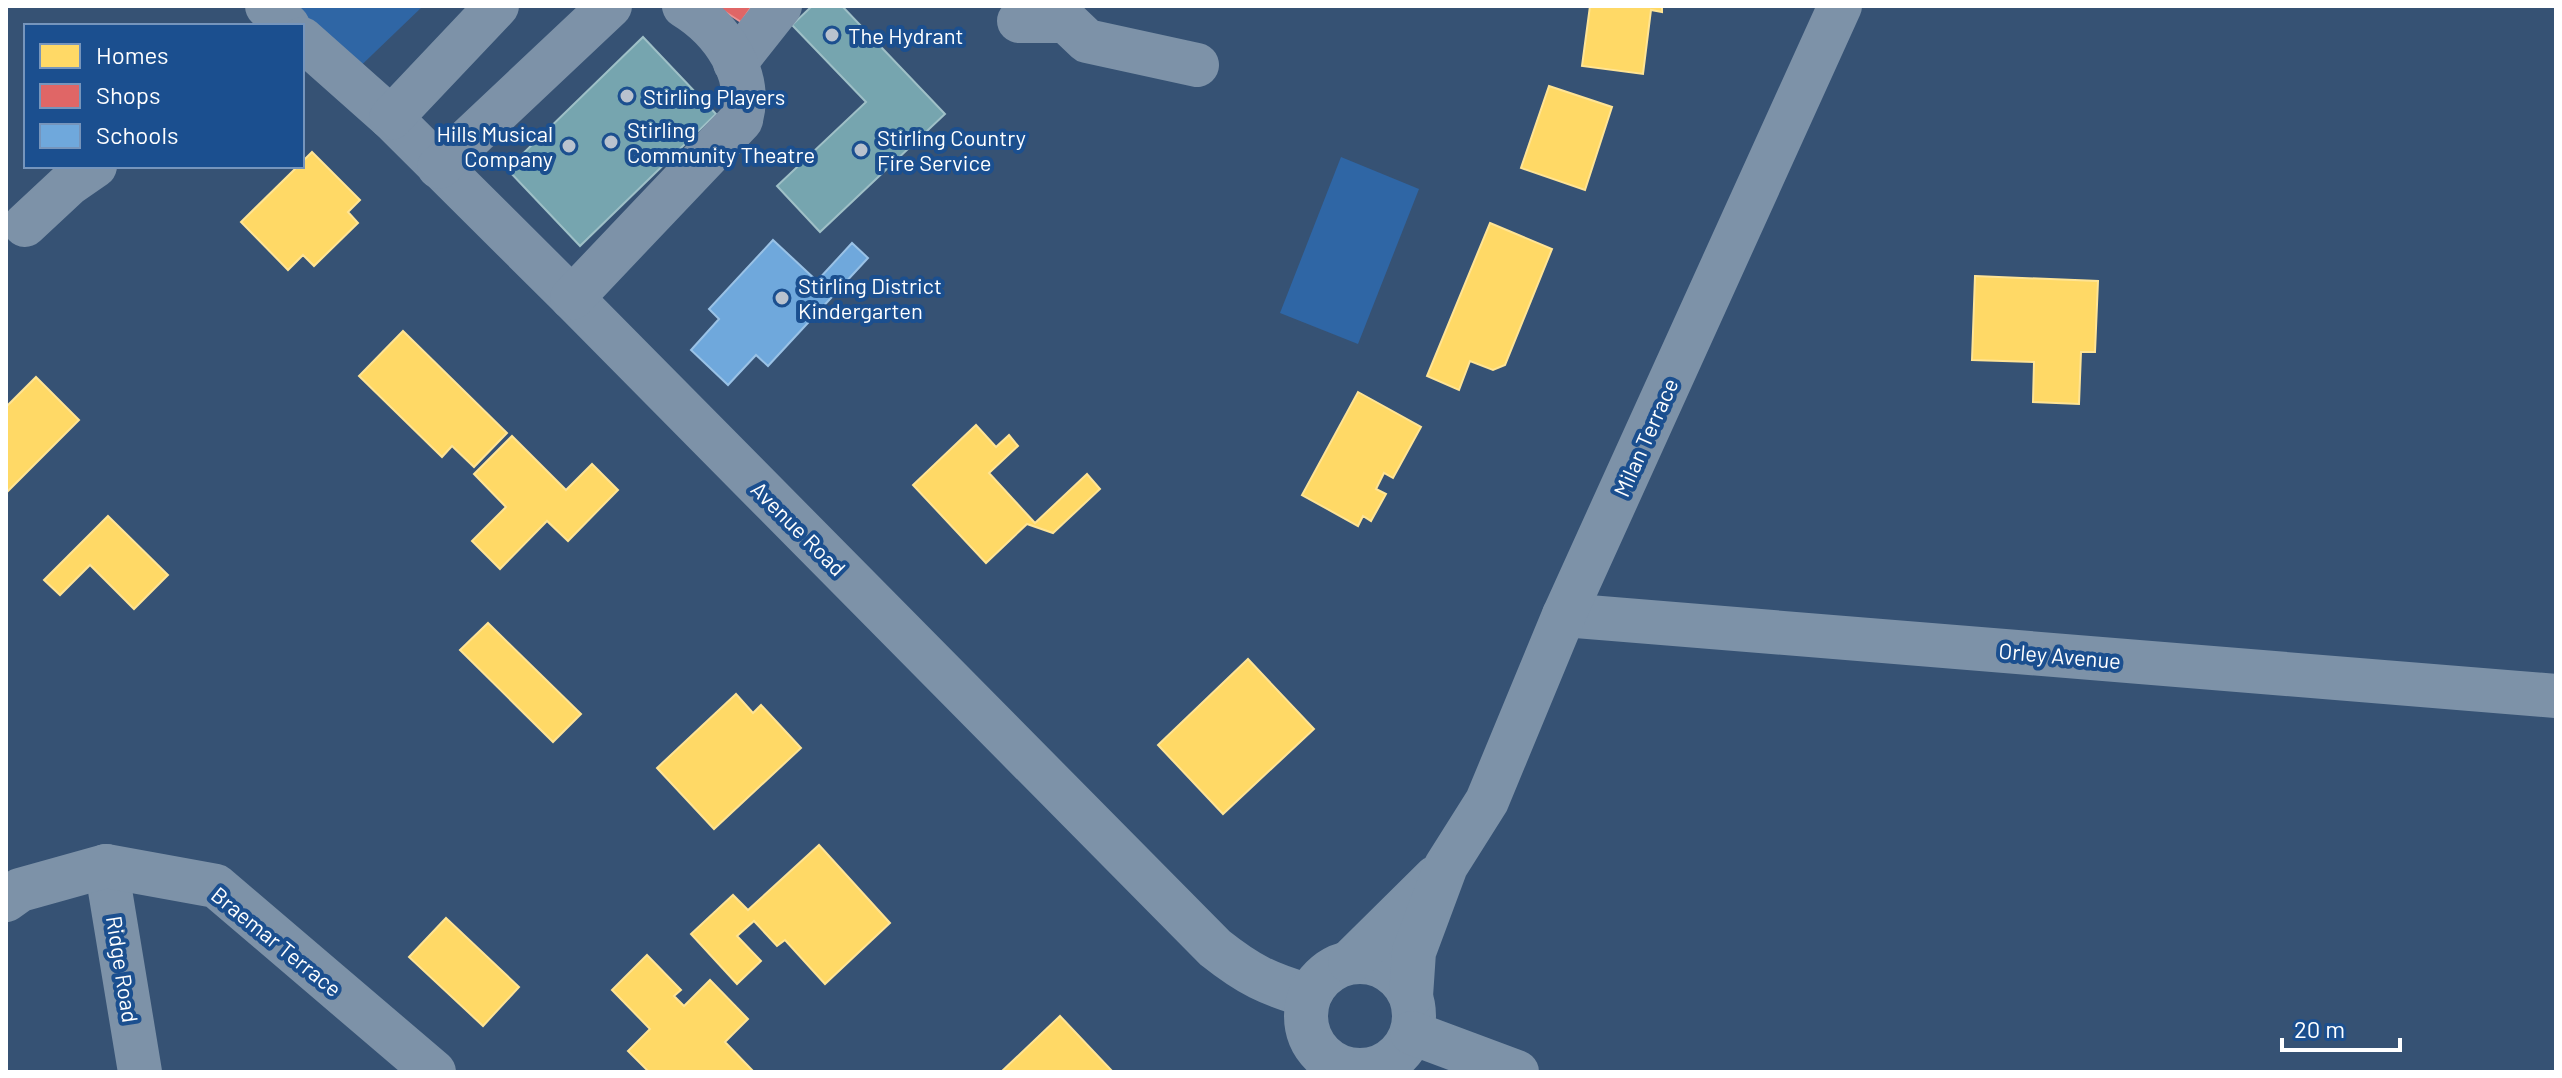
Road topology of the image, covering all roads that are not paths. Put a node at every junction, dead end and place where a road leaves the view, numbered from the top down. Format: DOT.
graph roads {
  1 [pos="267,6"];
  2 [pos="497,6"];
  3 [pos="610,6"];
  4 [pos="684,6"];
  5 [pos="780,6"];
  6 [pos="1840,6"];
  7 [pos="1067,13"];
  8 [pos="1019,21"];
  9 [pos="286,24"];
  10 [pos="309,55"];
  11 [pos="735,63"];
  12 [pos="1197,65"];
  13 [pos="391,118"];
  14 [pos="439,167"];
  15 [pos="92,168"];
  16 [pos="25,225"];
  17 [pos="572,298"];
  18 [pos="1564,615"];
  19 [pos="2556,696"];
  20 [pos="106,866"];
  21 [pos="1446,866"];
  22 [pos="6,900"];
  23 [pos="1350,962"];
  24 [pos="1309,996"];
  25 [pos="1411,1014"];
  26 [pos="1314,1061"];
  27 [pos="1370,1071"];
  28 [pos="140,1072"];
  29 [pos="434,1072"];
  30 [pos="1517,1072"];
  1 -- 9 [label="street"];
  2 -- 13 [label="street"];
  3 -- 14 [label="street"];
  4 -- 11 [label="street"];
  5 -- 11 [label="street"];
  6 -- 18 [label="street, Milan Terrace"];
  7 -- 8 [label="street"];
  7 -- 12 [label="street"];
  10 -- 13 [label="street, Avenue Road"];
  11 -- 17 [label="street"];
  13 -- 14 [label="street, Avenue Road"];
  14 -- 17 [label="street, Avenue Road"];
  15 -- 16 [label="street"];
  17 -- 24 [label="street, Avenue Road"];
  18 -- 19 [label="street, Orley Avenue"];
  18 -- 21 [label="street, Milan Terrace"];
  20 -- 22 [label="street, Braemar Terrace"];
  20 -- 28 [label="street, Ridge Road"];
  20 -- 29 [label="street, Braemar Terrace"];
  21 -- 23 [label="street, Milan Terrace"];
  21 -- 25 [label="street, Milan Terrace"];
  23 -- 24 [label="street"];
  23 -- 25 [label="street"];
  24 -- 26 [label="street"];
  25 -- 27 [label="street"];
  25 -- 30 [label="street"];
  26 -- 27 [label="street"];
}
